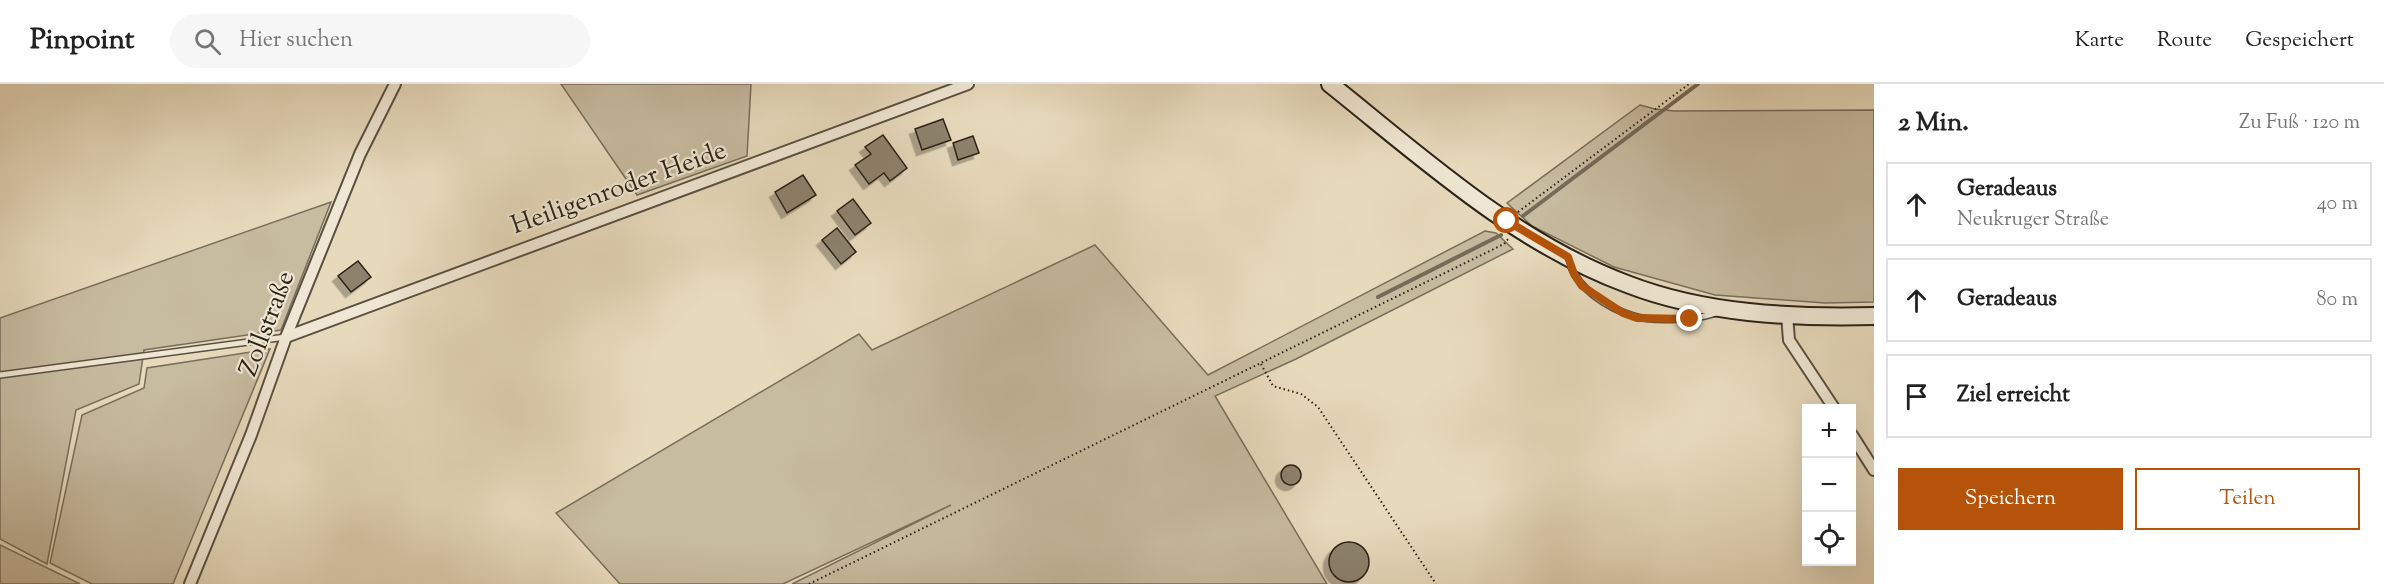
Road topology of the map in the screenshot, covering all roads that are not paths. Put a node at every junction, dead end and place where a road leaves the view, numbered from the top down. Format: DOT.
graph roads {
  1 [pos="395,84"];
  2 [pos="968,84"];
  3 [pos="1330,84"];
  4 [pos="1568,257"];
  5 [pos="1726,309"];
  6 [pos="1787,315"];
  7 [pos="1874,316"];
  8 [pos="286,337"];
  9 [pos="0,375"];
  10 [pos="1831,404"];
  11 [pos="1856,443"];
  12 [pos="1874,470"];
  13 [pos="190,584"];
  1 -- 8 [label="street, Zollstraße"];
  2 -- 8 [label="street, Heiligenroder Heide"];
  3 -- 4 [label="street"];
  4 -- 5 [label="street"];
  4 -- 5 [label="lane"];
  5 -- 6 [label="street"];
  6 -- 7 [label="street"];
  6 -- 10 [label="street"];
  8 -- 9 [label="lane"];
  8 -- 13 [label="street, Zollstraße"];
  11 -- 12 [label="street"];
}
